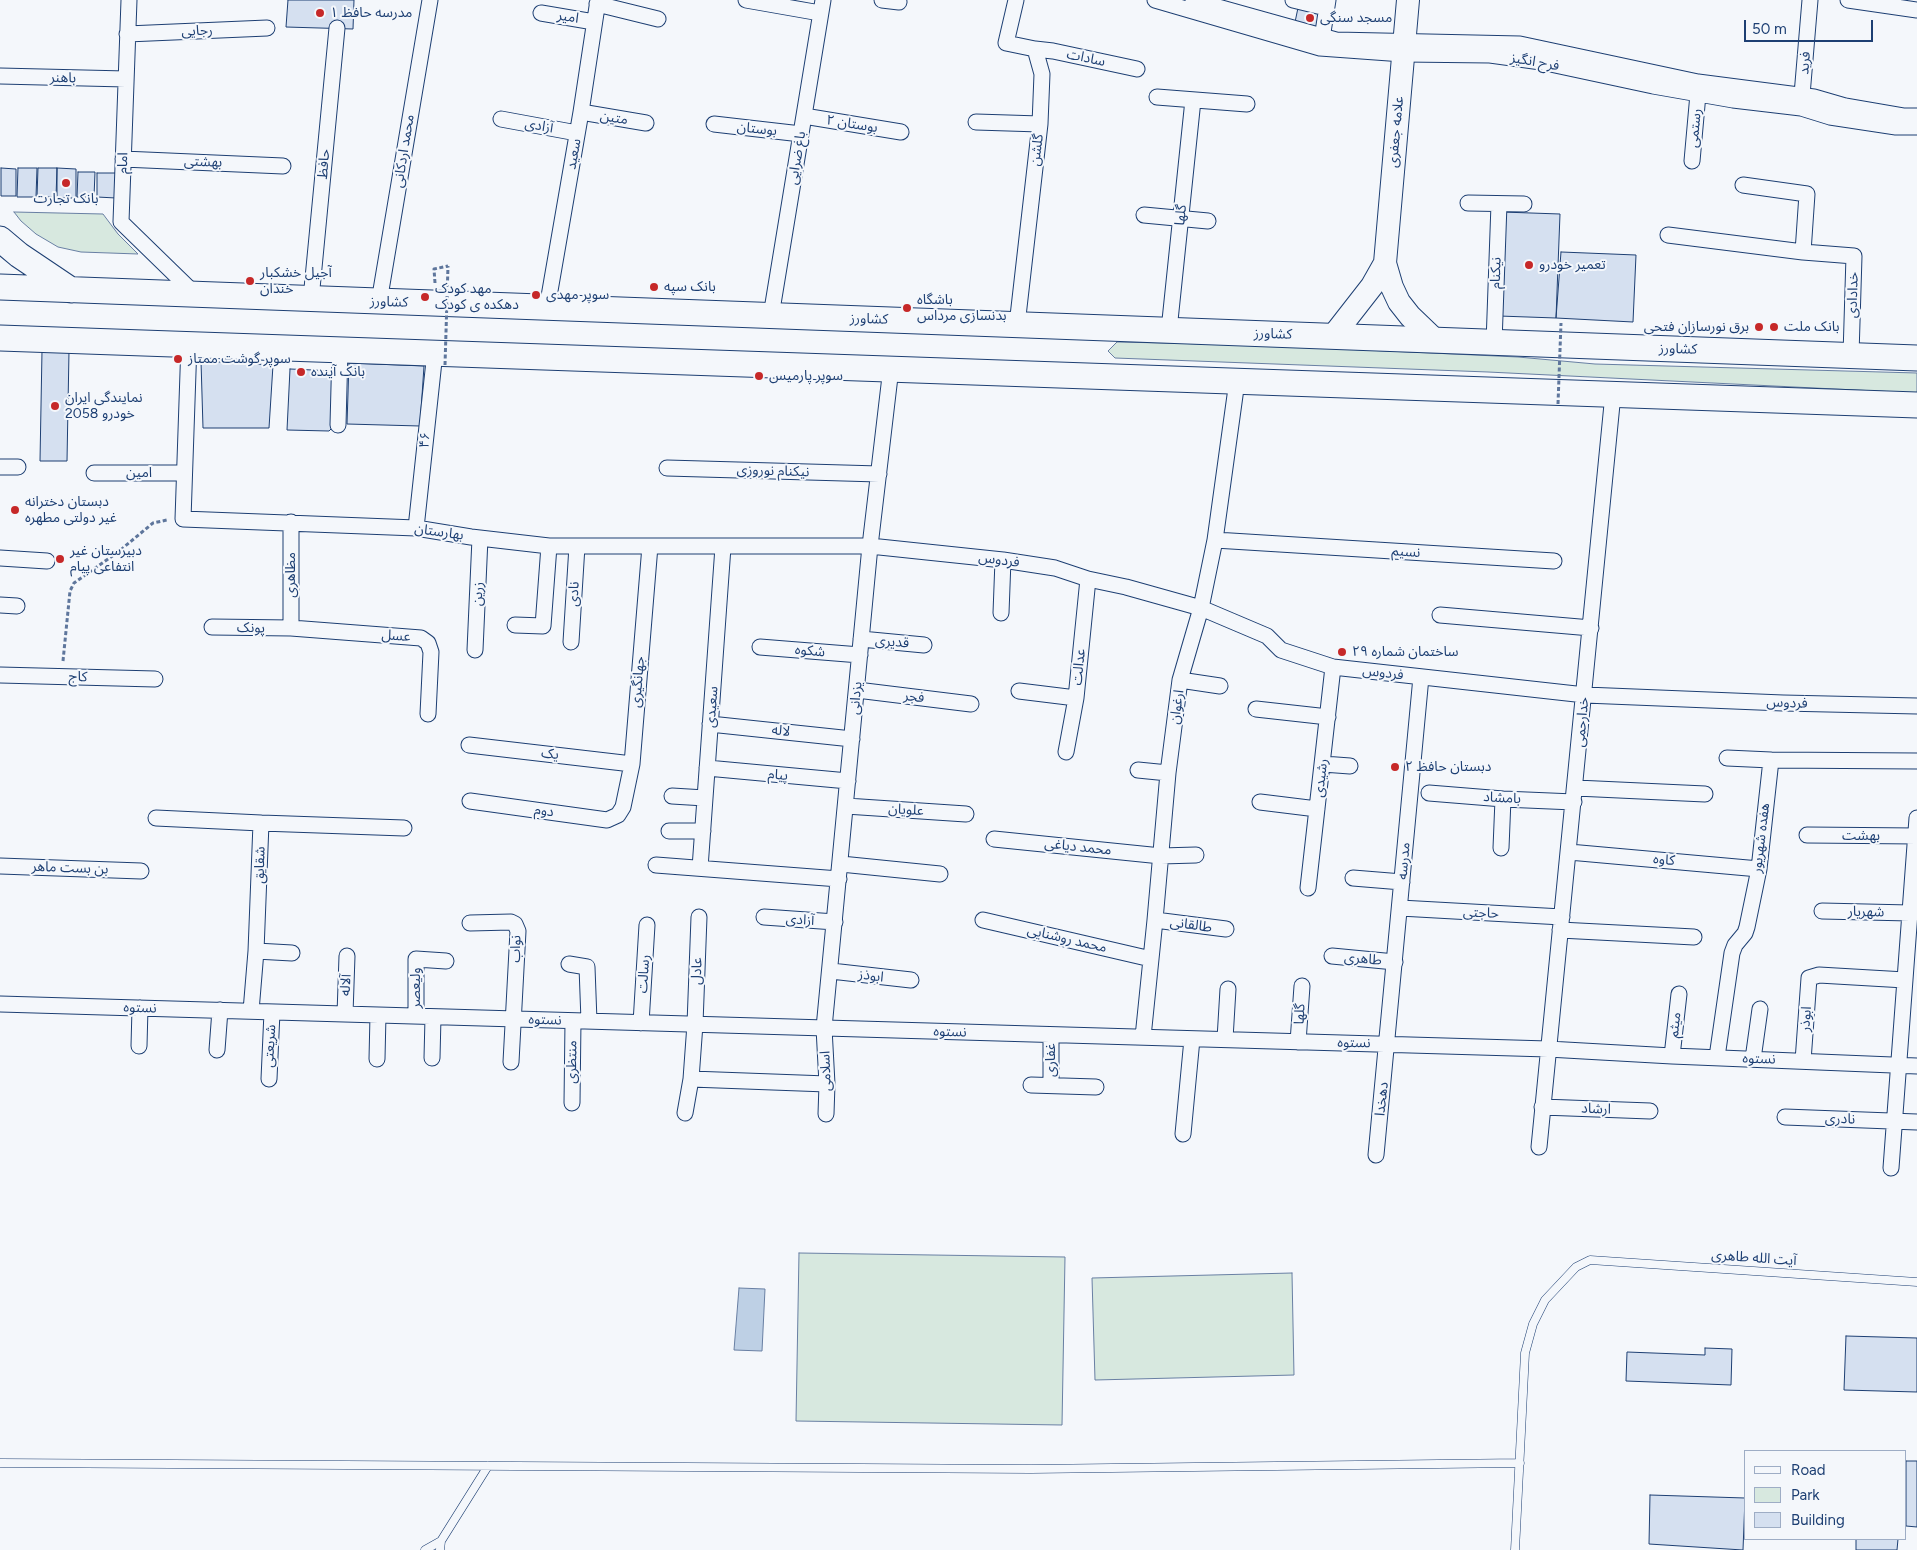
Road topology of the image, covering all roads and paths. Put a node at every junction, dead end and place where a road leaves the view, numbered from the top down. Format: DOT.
graph roads {
  1 [pos="128,0"];
  2 [pos="430,0"];
  3 [pos="746,0"];
  4 [pos="882,0"];
  5 [pos="1016,0"];
  6 [pos="1155,0"];
  7 [pos="1293,0"];
  8 [pos="1408,0"];
  9 [pos="1810,0"];
  10 [pos="1848,0"];
  11 [pos="1200,1"];
  12 [pos="597,2"];
  13 [pos="899,2"];
  14 [pos="1897,3"];
  15 [pos="1327,4"];
  16 [pos="821,6"];
  17 [pos="1917,10"];
  18 [pos="541,13"];
  19 [pos="658,19"];
  20 [pos="594,22"];
  21 [pos="267,28"];
  22 [pos="337,28"];
  23 [pos="127,34"];
  24 [pos="1321,42"];
  25 [pos="1404,47"];
  26 [pos="1035,49"];
  27 [pos="1137,69"];
  28 [pos="0,76"];
  29 [pos="126,79"];
  30 [pos="1698,94"];
  31 [pos="1802,96"];
  32 [pos="1157,97"];
  33 [pos="1194,100"];
  34 [pos="1247,104"];
  35 [pos="581,112"];
  36 [pos="804,116"];
  37 [pos="1917,116"];
  38 [pos="501,119"];
  39 [pos="976,122"];
  40 [pos="646,123"];
  41 [pos="714,124"];
  42 [pos="1040,124"];
  43 [pos="1917,127"];
  44 [pos="900,132"];
  45 [pos="577,133"];
  46 [pos="801,134"];
  47 [pos="123,159"];
  48 [pos="1692,161"];
  49 [pos="283,166"];
  50 [pos="1743,185"];
  51 [pos="1468,203"];
  52 [pos="1499,204"];
  53 [pos="1524,204"];
  54 [pos="1144,215"];
  55 [pos="1181,218"];
  56 [pos="1208,221"];
  57 [pos="1668,235"];
  58 [pos="0,239"];
  59 [pos="1803,252"];
  60 [pos="1385,263"];
  61 [pos="434,269"];
  62 [pos="0,287"];
  63 [pos="71,290"];
  64 [pos="196,295"];
  65 [pos="312,299"];
  66 [pos="379,302"];
  67 [pos="547,308"];
  68 [pos="771,316"];
  69 [pos="1561,323"];
  70 [pos="1017,325"];
  71 [pos="1168,330"];
  72 [pos="1333,336"];
  73 [pos="1435,340"];
  74 [pos="3,341"];
  75 [pos="1494,342"];
  76 [pos="189,343"];
  77 [pos="340,348"];
  78 [pos="1851,355"];
  79 [pos="440,358"];
  80 [pos="1917,358"];
  81 [pos="891,368"];
  82 [pos="1237,381"];
  83 [pos="1613,394"];
  84 [pos="1558,404"];
  85 [pos="1917,405"];
  86 [pos="338,425"];
  87 [pos="0,467"];
  88 [pos="18,467"];
  89 [pos="667,468"];
  90 [pos="94,473"];
  91 [pos="184,473"];
  92 [pos="879,474"];
  93 [pos="160,521"];
  94 [pos="291,522"];
  95 [pos="416,528"];
  96 [pos="480,538"];
  97 [pos="1215,540"];
  98 [pos="549,546"];
  99 [pos="577,546"];
  100 [pos="650,546"];
  101 [pos="723,546"];
  102 [pos="870,546"];
  103 [pos="0,558"];
  104 [pos="1003,560"];
  105 [pos="47,561"];
  106 [pos="1554,562"];
  107 [pos="1088,579"];
  108 [pos="0,605"];
  109 [pos="17,606"];
  110 [pos="1201,608"];
  111 [pos="1001,613"];
  112 [pos="1440,615"];
  113 [pos="515,625"];
  114 [pos="212,627"];
  115 [pos="291,628"];
  116 [pos="1591,628"];
  117 [pos="861,639"];
  118 [pos="572,642"];
  119 [pos="924,645"];
  120 [pos="760,646"];
  121 [pos="475,650"];
  122 [pos="860,655"];
  123 [pos="1333,667"];
  124 [pos="0,675"];
  125 [pos="61,677"];
  126 [pos="1421,677"];
  127 [pos="155,679"];
  128 [pos="1180,680"];
  129 [pos="1220,686"];
  130 [pos="857,690"];
  131 [pos="1019,691"];
  132 [pos="1585,695"];
  133 [pos="1076,698"];
  134 [pos="971,704"];
  135 [pos="1917,706"];
  136 [pos="1256,709"];
  137 [pos="428,714"];
  138 [pos="1328,717"];
  139 [pos="710,724"];
  140 [pos="852,739"];
  141 [pos="469,745"];
  142 [pos="1066,752"];
  143 [pos="1727,758"];
  144 [pos="1771,760"];
  145 [pos="1917,761"];
  146 [pos="632,764"];
  147 [pos="1322,764"];
  148 [pos="1350,766"];
  149 [pos="707,768"];
  150 [pos="1138,770"];
  151 [pos="1168,773"];
  152 [pos="848,781"];
  153 [pos="1429,793"];
  154 [pos="1706,794"];
  155 [pos="1575,795"];
  156 [pos="672,796"];
  157 [pos="705,798"];
  158 [pos="1503,799"];
  159 [pos="470,801"];
  160 [pos="1260,802"];
  161 [pos="846,806"];
  162 [pos="1317,809"];
  163 [pos="966,814"];
  164 [pos="618,815"];
  165 [pos="156,818"];
  166 [pos="1917,818"];
  167 [pos="261,823"];
  168 [pos="404,828"];
  169 [pos="669,830"];
  170 [pos="703,830"];
  171 [pos="1807,835"];
  172 [pos="1916,836"];
  173 [pos="994,839"];
  174 [pos="1501,848"];
  175 [pos="1569,852"];
  176 [pos="1196,855"];
  177 [pos="1161,856"];
  178 [pos="0,866"];
  179 [pos="656,866"];
  180 [pos="700,868"];
  181 [pos="1758,869"];
  182 [pos="141,871"];
  183 [pos="840,871"];
  184 [pos="940,874"];
  185 [pos="1915,876"];
  186 [pos="1353,878"];
  187 [pos="1402,882"];
  188 [pos="1308,888"];
  189 [pos="1400,908"];
  190 [pos="1822,911"];
  191 [pos="1910,913"];
  192 [pos="699,917"];
  193 [pos="764,917"];
  194 [pos="984,920"];
  195 [pos="1155,920"];
  196 [pos="835,922"];
  197 [pos="470,923"];
  198 [pos="1561,923"];
  199 [pos="647,924"];
  200 [pos="1226,929"];
  201 [pos="1694,937"];
  202 [pos="256,951"];
  203 [pos="292,953"];
  204 [pos="347,956"];
  205 [pos="1332,956"];
  206 [pos="1151,959"];
  207 [pos="446,961"];
  208 [pos="1395,962"];
  209 [pos="1912,962"];
  210 [pos="569,964"];
  211 [pos="831,971"];
  212 [pos="911,980"];
  213 [pos="1905,980"];
  214 [pos="1302,986"];
  215 [pos="1228,989"];
  216 [pos="1679,994"];
  217 [pos="1910,998"];
  218 [pos="0,1004"];
  219 [pos="140,1008"];
  220 [pos="1760,1009"];
  221 [pos="220,1010"];
  222 [pos="251,1011"];
  223 [pos="272,1012"];
  224 [pos="345,1014"];
  225 [pos="378,1015"];
  226 [pos="416,1016"];
  227 [pos="433,1017"];
  228 [pos="513,1019"];
  229 [pos="573,1021"];
  230 [pos="589,1021"];
  231 [pos="641,1023"];
  232 [pos="695,1024"];
  233 [pos="824,1028"];
  234 [pos="1051,1035"];
  235 [pos="1143,1037"];
  236 [pos="1192,1039"];
  237 [pos="1225,1039"];
  238 [pos="1298,1042"];
  239 [pos="1388,1044"];
  240 [pos="139,1046"];
  241 [pos="1548,1049"];
  242 [pos="217,1050"];
  243 [pos="1672,1056"];
  244 [pos="1717,1057"];
  245 [pos="432,1058"];
  246 [pos="1753,1059"];
  247 [pos="377,1060"];
  248 [pos="1803,1061"];
  249 [pos="511,1062"];
  250 [pos="1899,1064"];
  251 [pos="1917,1066"];
  252 [pos="268,1079"];
  253 [pos="691,1079"];
  254 [pos="827,1084"];
  255 [pos="1031,1085"];
  256 [pos="1051,1085"];
  257 [pos="1096,1087"];
  258 [pos="572,1103"];
  259 [pos="1542,1107"];
  260 [pos="1650,1111"];
  261 [pos="685,1113"];
  262 [pos="826,1114"];
  263 [pos="1785,1116"];
  264 [pos="1895,1120"];
  265 [pos="1917,1122"];
  266 [pos="1183,1134"];
  267 [pos="1539,1148"];
  268 [pos="1376,1155"];
  269 [pos="1891,1168"];
  270 [pos="1917,1282"];
  271 [pos="0,1463"];
  272 [pos="1520,1463"];
  273 [pos="488,1466"];
  274 [pos="442,1541"];
  275 [pos="425,1550"];
  276 [pos="440,1550"];
  277 [pos="1515,1550"];
  1 -- 23 [label="street, امام"];
  2 -- 66 [label="street, محمد اردکانی"];
  3 -- 16 [label="street"];
  4 -- 13 [label="street"];
  5 -- 26 [label="street"];
  6 -- 24 [label="street"];
  7 -- 15 [label="street"];
  8 -- 25 [label="main road, علامه جعفری"];
  9 -- 31 [label="street, فرید"];
  10 -- 14 [label="street"];
  11 -- 24 [label="street"];
  12 -- 19 [label="street"];
  12 -- 20 [label="street, سعید"];
  14 -- 17 [label="street"];
  15 -- 24 [label="street"];
  16 -- 36 [label="street, باغ ضرایی"];
  18 -- 20 [label="street, امیر"];
  20 -- 35 [label="street, سعید"];
  21 -- 23 [label="street, رجایی"];
  22 -- 65 [label="street, حافظ"];
  23 -- 29 [label="street, امام"];
  24 -- 25 [label="street"];
  25 -- 30 [label="street, فرح انگیز"];
  25 -- 31 [label="street"];
  25 -- 60 [label="main road, علامه جعفری"];
  26 -- 27 [label="street, سادات"];
  26 -- 42 [label="street, گلشن"];
  28 -- 29 [label="street, باهنر"];
  29 -- 47 [label="street, امام"];
  30 -- 43 [label="street, فرح انگیز"];
  30 -- 48 [label="street, رستمی"];
  31 -- 37 [label="street"];
  32 -- 33 [label="street"];
  33 -- 34 [label="street"];
  33 -- 55 [label="street, گلها"];
  35 -- 40 [label="street, متین"];
  35 -- 45 [label="street, سعید"];
  36 -- 44 [label="street, بوستان ۲"];
  36 -- 46 [label="street, باغ ضرایی"];
  38 -- 45 [label="street, آزادی"];
  39 -- 42 [label="street"];
  41 -- 46 [label="street, بوستان"];
  42 -- 70 [label="street, گلشن"];
  45 -- 67 [label="street, سعید"];
  46 -- 68 [label="street, باغ ضرایی"];
  47 -- 49 [label="street, بهشتی"];
  47 -- 64 [label="street, امام"];
  50 -- 59 [label="street"];
  51 -- 52 [label="street"];
  52 -- 53 [label="street"];
  52 -- 75 [label="street, نیکنام"];
  54 -- 55 [label="street"];
  55 -- 56 [label="street"];
  55 -- 71 [label="street, گلها"];
  57 -- 59 [label="street, خدادادی"];
  58 -- 63 [label="main road"];
  59 -- 78 [label="street, خدادادی"];
  60 -- 72 [label="main road, علامه جعفری"];
  60 -- 73 [label="main road, علامه جعفری"];
  61 -- 79 [label="path, bridge"];
  62 -- 63 [label="main road, کشاورز"];
  63 -- 64 [label="main road, کشاورز"];
  64 -- 65 [label="main road, کشاورز"];
  65 -- 66 [label="main road, کشاورز"];
  66 -- 67 [label="main road, کشاورز"];
  67 -- 68 [label="main road, کشاورز"];
  68 -- 70 [label="main road, کشاورز"];
  69 -- 84 [label="path, bridge"];
  70 -- 71 [label="main road, کشاورز"];
  71 -- 72 [label="main road, کشاورز"];
  72 -- 73 [label="main road, کشاورز"];
  73 -- 75 [label="main road, کشاورز"];
  74 -- 76 [label="main road"];
  75 -- 78 [label="main road, کشاورز"];
  76 -- 77 [label="main road"];
  76 -- 91 [label="street, بهارستان"];
  77 -- 79 [label="main road"];
  77 -- 86 [label="street"];
  78 -- 80 [label="main road, کشاورز"];
  79 -- 81 [label="main road"];
  79 -- 95 [label="street, ۴۶"];
  81 -- 82 [label="main road"];
  81 -- 92 [label="street, یزدانی"];
  82 -- 83 [label="main road"];
  82 -- 97 [label="street, ارغوان"];
  83 -- 85 [label="main road"];
  83 -- 116 [label="street, خدارحمی"];
  87 -- 88 [label="street"];
  89 -- 92 [label="street, نیکنام نوروزی"];
  90 -- 91 [label="street, امین"];
  91 -- 94 [label="street, بهارستان"];
  92 -- 102 [label="street, یزدانی"];
  93 -- 125 [label="path"];
  94 -- 95 [label="street, بهارستان"];
  94 -- 115 [label="street, مظاهری"];
  95 -- 96 [label="street, بهارستان"];
  96 -- 98 [label="street, بهارستان"];
  96 -- 121 [label="street, زرین"];
  97 -- 106 [label="street, نسیم"];
  97 -- 110 [label="street, ارغوان"];
  98 -- 99 [label="street, بهارستان"];
  98 -- 113 [label="street"];
  99 -- 100 [label="street, بهارستان"];
  99 -- 118 [label="street, نادی"];
  100 -- 101 [label="street, بهارستان"];
  100 -- 146 [label="street, جهانگیری"];
  101 -- 102 [label="street, بهارستان"];
  101 -- 139 [label="street, سعیدی"];
  102 -- 104 [label="street, فردوس"];
  102 -- 117 [label="street, یزدانی"];
  103 -- 105 [label="street"];
  104 -- 107 [label="street, فردوس"];
  104 -- 111 [label="street"];
  107 -- 110 [label="street, فردوس"];
  107 -- 133 [label="street, عدالت"];
  108 -- 109 [label="street"];
  110 -- 123 [label="street, فردوس"];
  110 -- 128 [label="street, ارغوان"];
  112 -- 116 [label="street"];
  114 -- 115 [label="street, پونک"];
  115 -- 137 [label="street, عسل"];
  116 -- 132 [label="street, خدارحمی"];
  117 -- 119 [label="street, قدیری"];
  117 -- 122 [label="street, یزدانی"];
  120 -- 122 [label="street, شکوه"];
  122 -- 130 [label="street, یزدانی"];
  123 -- 126 [label="street, فردوس"];
  123 -- 138 [label="street, رشیدی"];
  124 -- 125 [label="street, کاج"];
  125 -- 127 [label="street, کاج"];
  126 -- 132 [label="street, فردوس"];
  126 -- 187 [label="street, مدرسه"];
  128 -- 129 [label="street"];
  128 -- 151 [label="street, ارغوان"];
  130 -- 134 [label="street, فجر"];
  130 -- 140 [label="street, یزدانی"];
  131 -- 133 [label="street, عدالت"];
  132 -- 135 [label="street, فردوس"];
  132 -- 155 [label="street, خدارحمی"];
  133 -- 142 [label="street"];
  136 -- 138 [label="street"];
  138 -- 147 [label="street, رشیدی"];
  139 -- 140 [label="street, لاله"];
  139 -- 149 [label="street, سعیدی"];
  140 -- 152 [label="street, یزدانی"];
  141 -- 146 [label="street, یک"];
  143 -- 144 [label="street"];
  144 -- 145 [label="street"];
  144 -- 181 [label="street, هفده شهریور"];
  146 -- 164 [label="street, جهانگیری"];
  147 -- 148 [label="street"];
  147 -- 162 [label="street, رشیدی"];
  149 -- 152 [label="street, پیام"];
  149 -- 157 [label="street, سعیدی"];
  150 -- 151 [label="street"];
  151 -- 177 [label="street, ارغوان"];
  152 -- 161 [label="street, یزدانی"];
  153 -- 158 [label="street, بامشاد"];
  154 -- 155 [label="street, بامشاد"];
  155 -- 158 [label="street, بامشاد"];
  155 -- 175 [label="street, خدارحمی"];
  156 -- 157 [label="street"];
  157 -- 170 [label="street, سعیدی"];
  158 -- 174 [label="street"];
  159 -- 164 [label="street, دوم"];
  160 -- 162 [label="street"];
  161 -- 163 [label="street, علویان"];
  161 -- 183 [label="street, یزدانی"];
  162 -- 188 [label="street, رشیدی"];
  165 -- 167 [label="street"];
  166 -- 172 [label="street"];
  167 -- 168 [label="street"];
  167 -- 202 [label="street, شقایق"];
  169 -- 170 [label="street"];
  170 -- 180 [label="street, سعیدی"];
  171 -- 172 [label="street, بهشت"];
  172 -- 185 [label="street"];
  173 -- 177 [label="street, محمد دیاغی"];
  175 -- 181 [label="street, کاوه"];
  175 -- 198 [label="street, خدارحمی"];
  176 -- 177 [label="street, محمد دیاغی"];
  177 -- 195 [label="street, ارغوان"];
  178 -- 182 [label="street, بن بست ماهر"];
  179 -- 180 [label="street"];
  180 -- 183 [label="street"];
  181 -- 244 [label="street, هفده شهریور"];
  183 -- 184 [label="street"];
  183 -- 196 [label="street, یزدانی"];
  185 -- 191 [label="street"];
  186 -- 187 [label="street"];
  187 -- 189 [label="street, مدرسه"];
  189 -- 198 [label="street, حاجتی"];
  189 -- 208 [label="street, مدرسه"];
  190 -- 191 [label="street, شهریار"];
  191 -- 209 [label="street"];
  192 -- 232 [label="street, عادل"];
  193 -- 196 [label="street, آزادی"];
  194 -- 206 [label="street, محمد روشنایی"];
  195 -- 200 [label="street, طالقانی"];
  195 -- 206 [label="street, ارغوان"];
  196 -- 211 [label="street, یزدانی"];
  197 -- 228 [label="street, نواب"];
  198 -- 201 [label="street, حاجتی"];
  198 -- 241 [label="street, خدارحمی"];
  199 -- 231 [label="street, رسالت"];
  202 -- 203 [label="street"];
  202 -- 222 [label="street, شقایق"];
  204 -- 224 [label="street, آلاله"];
  205 -- 208 [label="street, طاهری"];
  206 -- 235 [label="street, ارغوان"];
  207 -- 226 [label="street, ولیعصر"];
  208 -- 239 [label="street, مدرسه"];
  209 -- 213 [label="street"];
  210 -- 230 [label="street"];
  211 -- 212 [label="street, ابوذز"];
  211 -- 233 [label="street, یزدانی"];
  213 -- 217 [label="street"];
  213 -- 248 [label="street, ابوذر"];
  214 -- 238 [label="street, گلها"];
  215 -- 237 [label="street"];
  216 -- 243 [label="street, میثم"];
  217 -- 250 [label="street"];
  218 -- 219 [label="street, نستوه"];
  219 -- 221 [label="street, نستوه"];
  219 -- 240 [label="street"];
  220 -- 246 [label="street"];
  221 -- 222 [label="street, نستوه"];
  221 -- 242 [label="street"];
  222 -- 223 [label="street, نستوه"];
  223 -- 224 [label="street, نستوه"];
  223 -- 252 [label="street, شریعتی"];
  224 -- 225 [label="street, نستوه"];
  225 -- 226 [label="street, نستوه"];
  225 -- 247 [label="street"];
  226 -- 227 [label="street, نستوه"];
  227 -- 228 [label="street, نستوه"];
  227 -- 245 [label="street"];
  228 -- 229 [label="street, نستوه"];
  228 -- 249 [label="street"];
  229 -- 230 [label="street, نستوه"];
  229 -- 258 [label="street, منتظری"];
  230 -- 231 [label="street, نستوه"];
  231 -- 232 [label="street, نستوه"];
  232 -- 233 [label="street, نستوه"];
  232 -- 253 [label="street, عادل"];
  233 -- 234 [label="street, نستوه"];
  233 -- 254 [label="street, اسلامی"];
  234 -- 235 [label="street, نستوه"];
  234 -- 256 [label="street, غفاری"];
  235 -- 236 [label="street, نستوه"];
  236 -- 237 [label="street, نستوه"];
  236 -- 266 [label="street"];
  237 -- 238 [label="street, نستوه"];
  238 -- 239 [label="street, نستوه"];
  239 -- 241 [label="street, نستوه"];
  239 -- 268 [label="street, دهخدا"];
  241 -- 243 [label="street, نستوه"];
  241 -- 259 [label="street, خدارحمی"];
  243 -- 244 [label="street, نستوه"];
  244 -- 246 [label="street, نستوه"];
  246 -- 248 [label="street, نستوه"];
  248 -- 250 [label="street, نستوه"];
  250 -- 251 [label="street, نستوه"];
  250 -- 264 [label="street"];
  253 -- 254 [label="street"];
  253 -- 261 [label="street, عادل"];
  254 -- 262 [label="street, اسلامی"];
  255 -- 256 [label="street, غفاری"];
  256 -- 257 [label="street, غفاری"];
  259 -- 260 [label="street, ارشاد"];
  259 -- 267 [label="street, خدارحمی"];
  263 -- 264 [label="street, نادری"];
  264 -- 265 [label="street, نادری"];
  264 -- 269 [label="street"];
  270 -- 272 [label="lane, آیت الله طاهری"];
  271 -- 273 [label="lane"];
  272 -- 273 [label="lane"];
  272 -- 277 [label="lane"];
  273 -- 274 [label="lane"];
  274 -- 275 [label="lane"];
  274 -- 276 [label="lane"];
}
